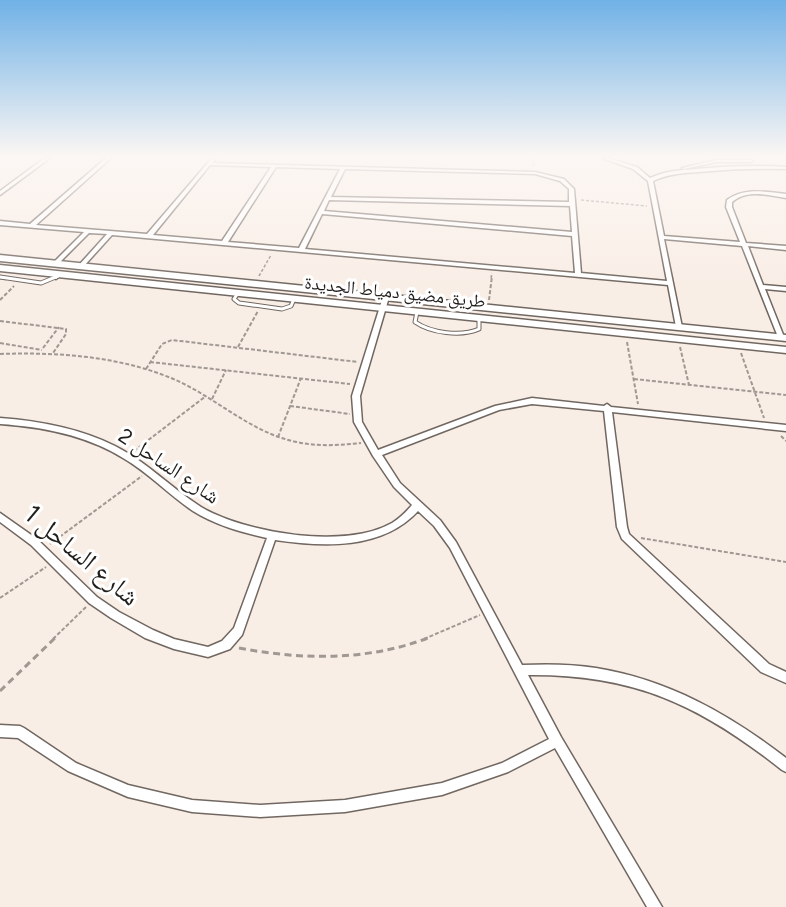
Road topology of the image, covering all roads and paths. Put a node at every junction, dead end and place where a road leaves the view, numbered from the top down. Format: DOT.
graph roads {
  1 [pos="60,200"];
  2 [pos="178,200"];
  3 [pos="252,200"];
  4 [pos="326,200"];
  5 [pos="470,200"];
  6 [pos="654,200"];
  7 [pos="730,200"];
  8 [pos="572,202"];
  9 [pos="655,206"];
  10 [pos="320,212"];
  11 [pos="0,223"];
  12 [pos="31,226"];
  13 [pos="88,231"];
  14 [pos="111,233"];
  15 [pos="574,234"];
  16 [pos="149,236"];
  17 [pos="661,237"];
  18 [pos="224,243"];
  19 [pos="744,244"];
  20 [pos="275,248"];
  21 [pos="786,248"];
  22 [pos="301,250"];
  23 [pos="0,258"];
  24 [pos="56,263"];
  25 [pos="81,266"];
  26 [pos="493,267"];
  27 [pos="1,272"];
  28 [pos="61,274"];
  29 [pos="578,275"];
  30 [pos="21,280"];
  31 [pos="670,283"];
  32 [pos="255,284"];
  33 [pos="761,287"];
  34 [pos="786,289"];
  35 [pos="238,292"];
  36 [pos="294,298"];
  37 [pos="0,300"];
  38 [pos="385,302"];
  39 [pos="261,306"];
  40 [pos="488,308"];
  41 [pos="417,311"];
  42 [pos="479,318"];
  43 [pos="0,321"];
  44 [pos="59,327"];
  45 [pos="680,327"];
  46 [pos="626,333"];
  47 [pos="677,338"];
  48 [pos="783,338"];
  49 [pos="0,343"];
  50 [pos="738,345"];
  51 [pos="238,347"];
  52 [pos="42,350"];
  53 [pos="786,350"];
  54 [pos="39,353"];
  55 [pos="52,353"];
  56 [pos="0,354"];
  57 [pos="150,362"];
  58 [pos="366,363"];
  59 [pos="146,369"];
  60 [pos="226,370"];
  61 [pos="301,378"];
  62 [pos="634,379"];
  63 [pos="360,385"];
  64 [pos="689,385"];
  65 [pos="755,392"];
  66 [pos="786,395"];
  67 [pos="206,396"];
  68 [pos="212,399"];
  69 [pos="290,406"];
  70 [pos="607,407"];
  71 [pos="639,411"];
  72 [pos="357,415"];
  73 [pos="0,421"];
  74 [pos="766,425"];
  75 [pos="786,428"];
  76 [pos="278,437"];
  77 [pos="369,442"];
  78 [pos="376,454"];
  79 [pos="128,456"];
  80 [pos="149,470"];
  81 [pos="417,506"];
  82 [pos="0,517"];
  83 [pos="272,536"];
  84 [pos="625,536"];
  85 [pos="43,549"];
  86 [pos="56,561"];
  87 [pos="786,562"];
  88 [pos="0,598"];
  89 [pos="93,600"];
  90 [pos="488,611"];
  91 [pos="226,645"];
  92 [pos="521,670"];
  93 [pos="786,678"];
  94 [pos="0,691"];
  95 [pos="0,731"];
  96 [pos="557,741"];
  97 [pos="786,766"];
  98 [pos="655,907"];
  1 -- 12 [label="street"];
  2 -- 16 [label="street"];
  3 -- 18 [label="street"];
  4 -- 10 [label="street"];
  5 -- 8 [label="street"];
  6 -- 9 [label="street"];
  7 -- 19 [label="street"];
  8 -- 9 [label="path"];
  8 -- 15 [label="street"];
  9 -- 17 [label="street"];
  10 -- 15 [label="street"];
  10 -- 22 [label="street"];
  11 -- 12 [label="street"];
  12 -- 13 [label="street"];
  13 -- 14 [label="street"];
  13 -- 24 [label="street"];
  14 -- 16 [label="street"];
  14 -- 25 [label="street"];
  15 -- 29 [label="street"];
  16 -- 18 [label="street"];
  17 -- 19 [label="street"];
  17 -- 31 [label="street"];
  18 -- 20 [label="street"];
  19 -- 21 [label="street"];
  19 -- 33 [label="street"];
  20 -- 22 [label="street"];
  20 -- 32 [label="path"];
  22 -- 26 [label="street"];
  23 -- 24 [label="street, طريق مضيق دمياط الجديدة"];
  24 -- 25 [label="street, طريق مضيق دمياط الجديدة"];
  25 -- 32 [label="street, طريق مضيق دمياط الجديدة"];
  26 -- 29 [label="street"];
  26 -- 40 [label="path"];
  27 -- 28 [label="street, طريق مضيق دمياط الجديدة"];
  27 -- 30 [label="lane"];
  28 -- 30 [label="lane"];
  28 -- 35 [label="street, طريق مضيق دمياط الجديدة"];
  29 -- 31 [label="street"];
  30 -- 37 [label="path"];
  31 -- 45 [label="street"];
  32 -- 38 [label="street, طريق مضيق دمياط الجديدة"];
  33 -- 34 [label="street"];
  33 -- 48 [label="street"];
  35 -- 36 [label="street, طريق مضيق دمياط الجديدة"];
  35 -- 39 [label="lane"];
  36 -- 38 [label="street, طريق مضيق دمياط الجديدة"];
  36 -- 39 [label="lane"];
  38 -- 40 [label="street, طريق مضيق دمياط الجديدة"];
  38 -- 41 [label="street, طريق مضيق دمياط الجديدة"];
  38 -- 58 [label="street"];
  39 -- 51 [label="path"];
  40 -- 45 [label="street, طريق مضيق دمياط الجديدة"];
  41 -- 42 [label="street, طريق مضيق دمياط الجديدة"];
  41 -- 42 [label="lane"];
  42 -- 46 [label="street, طريق مضيق دمياط الجديدة"];
  43 -- 44 [label="path"];
  44 -- 52 [label="path"];
  44 -- 55 [label="path"];
  45 -- 48 [label="street, طريق مضيق دمياط الجديدة"];
  46 -- 47 [label="street, طريق مضيق دمياط الجديدة"];
  46 -- 62 [label="path"];
  47 -- 50 [label="street, طريق مضيق دمياط الجديدة"];
  47 -- 64 [label="path"];
  49 -- 52 [label="path"];
  50 -- 53 [label="street, طريق مضيق دمياط الجديدة"];
  50 -- 65 [label="path"];
  51 -- 57 [label="path"];
  51 -- 58 [label="path"];
  52 -- 54 [label="path"];
  54 -- 55 [label="path"];
  54 -- 56 [label="path"];
  55 -- 59 [label="path"];
  57 -- 59 [label="path"];
  57 -- 60 [label="path"];
  58 -- 63 [label="street"];
  59 -- 67 [label="path"];
  60 -- 61 [label="path"];
  60 -- 68 [label="path"];
  61 -- 63 [label="path"];
  61 -- 69 [label="path"];
  62 -- 64 [label="path"];
  62 -- 71 [label="path"];
  63 -- 72 [label="street"];
  64 -- 65 [label="path"];
  65 -- 66 [label="path"];
  65 -- 74 [label="path"];
  67 -- 68 [label="path"];
  67 -- 79 [label="path"];
  68 -- 76 [label="path"];
  69 -- 72 [label="path"];
  69 -- 76 [label="path"];
  70 -- 71 [label="street"];
  70 -- 78 [label="street"];
  70 -- 84 [label="street"];
  71 -- 74 [label="street"];
  72 -- 77 [label="street"];
  73 -- 79 [label="street, شارع الساحل 2"];
  74 -- 75 [label="street"];
  76 -- 77 [label="path"];
  77 -- 78 [label="street"];
  78 -- 81 [label="street"];
  79 -- 80 [label="street, شارع الساحل 2"];
  80 -- 83 [label="street, شارع الساحل 2"];
  80 -- 85 [label="path"];
  81 -- 83 [label="street, شارع الساحل 2"];
  81 -- 90 [label="street"];
  82 -- 85 [label="street, شارع الساحل 1"];
  83 -- 91 [label="street"];
  84 -- 87 [label="path"];
  84 -- 93 [label="street"];
  85 -- 86 [label="street, شارع الساحل 1"];
  86 -- 88 [label="path"];
  86 -- 89 [label="street, شارع الساحل 1"];
  89 -- 91 [label="street, شارع الساحل 1"];
  89 -- 94 [label="path"];
  90 -- 91 [label="path"];
  90 -- 92 [label="street"];
  92 -- 96 [label="street"];
  92 -- 97 [label="street"];
  95 -- 96 [label="street"];
  96 -- 98 [label="street"];
}
